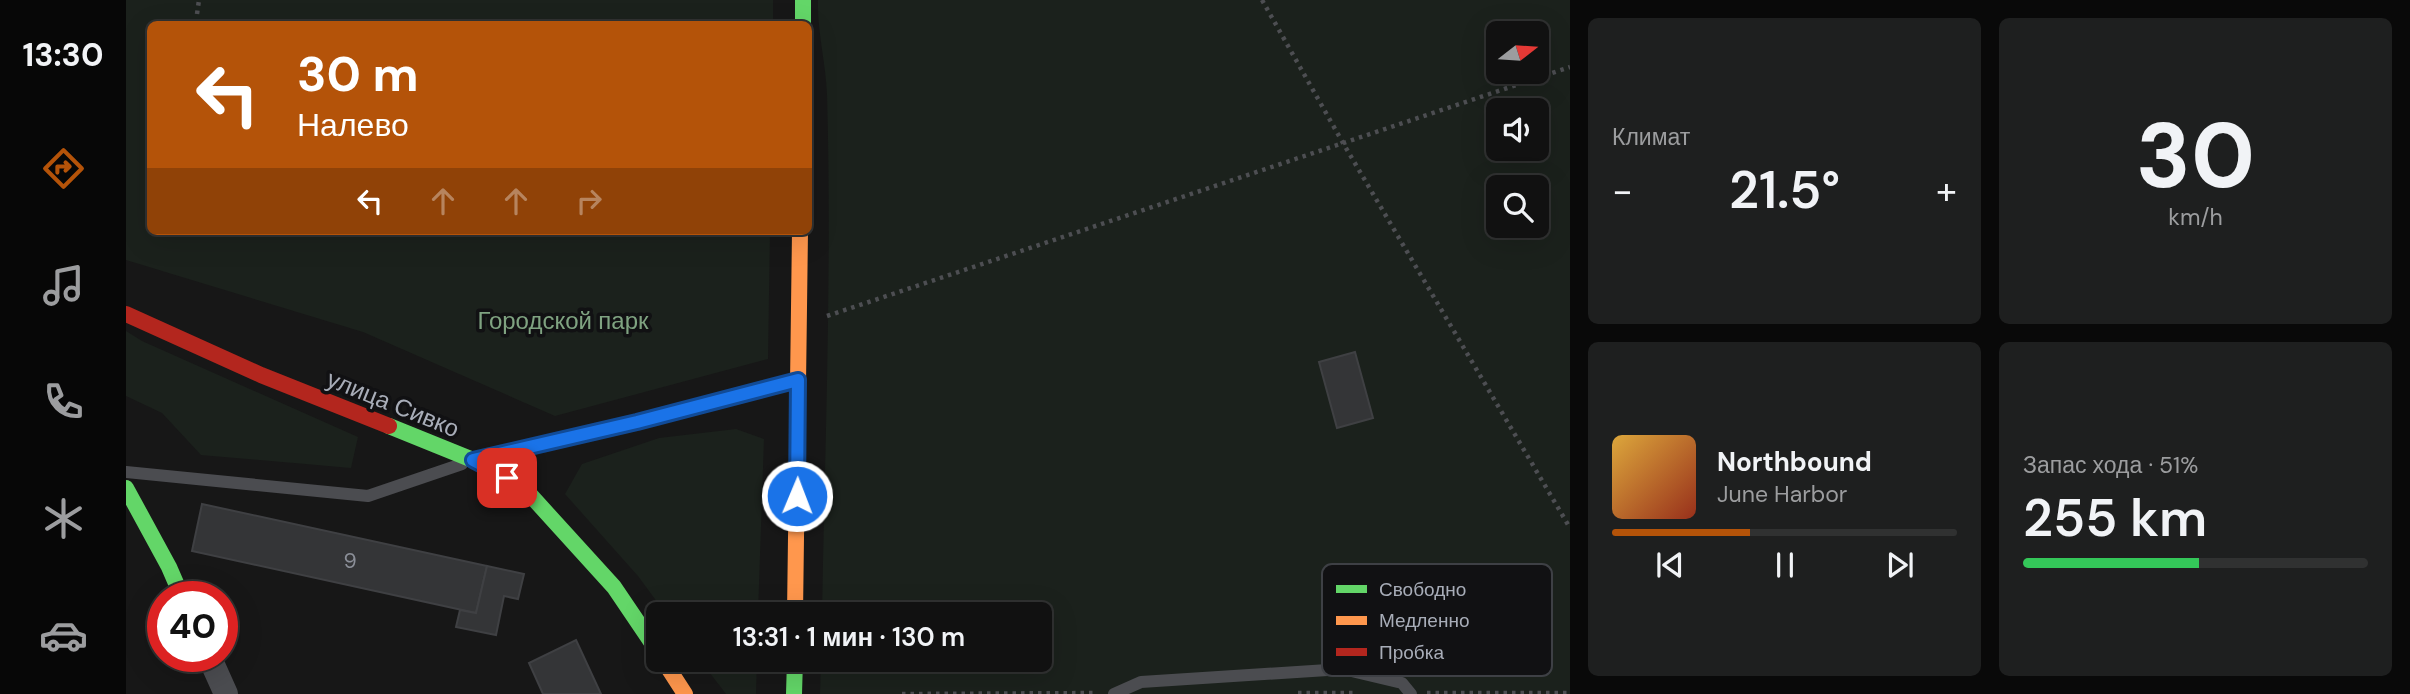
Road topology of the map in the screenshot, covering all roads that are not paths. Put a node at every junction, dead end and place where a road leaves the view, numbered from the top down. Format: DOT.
graph roads {
  1 [pos="803,0"];
  2 [pos="803,21"];
  3 [pos="800,235"];
  4 [pos="126,314"];
  5 [pos="798,380"];
  6 [pos="473,460"];
  7 [pos="126,472"];
  8 [pos="126,488"];
  9 [pos="175,581"];
  10 [pos="795,602"];
  11 [pos="646,634"];
  12 [pos="1322,670"];
  13 [pos="216,672"];
  14 [pos="671,672"];
  15 [pos="795,672"];
  16 [pos="1372,676"];
  17 [pos="226,694"];
  18 [pos="685,694"];
  19 [pos="794,694"];
  20 [pos="1114,694"];
  21 [pos="1411,694"];
  1 -- 2 [label="street"];
  3 -- 5 [label="street"];
  4 -- 6 [label="street, улица Сивко"];
  5 -- 6 [label="street"];
  5 -- 10 [label="street"];
  6 -- 7 [label="lane"];
  6 -- 11 [label="street, улица Сивко"];
  8 -- 9 [label="street"];
  12 -- 20 [label="lane"];
  13 -- 17 [label="street"];
  14 -- 18 [label="street"];
  15 -- 19 [label="street"];
  16 -- 21 [label="lane"];
}
